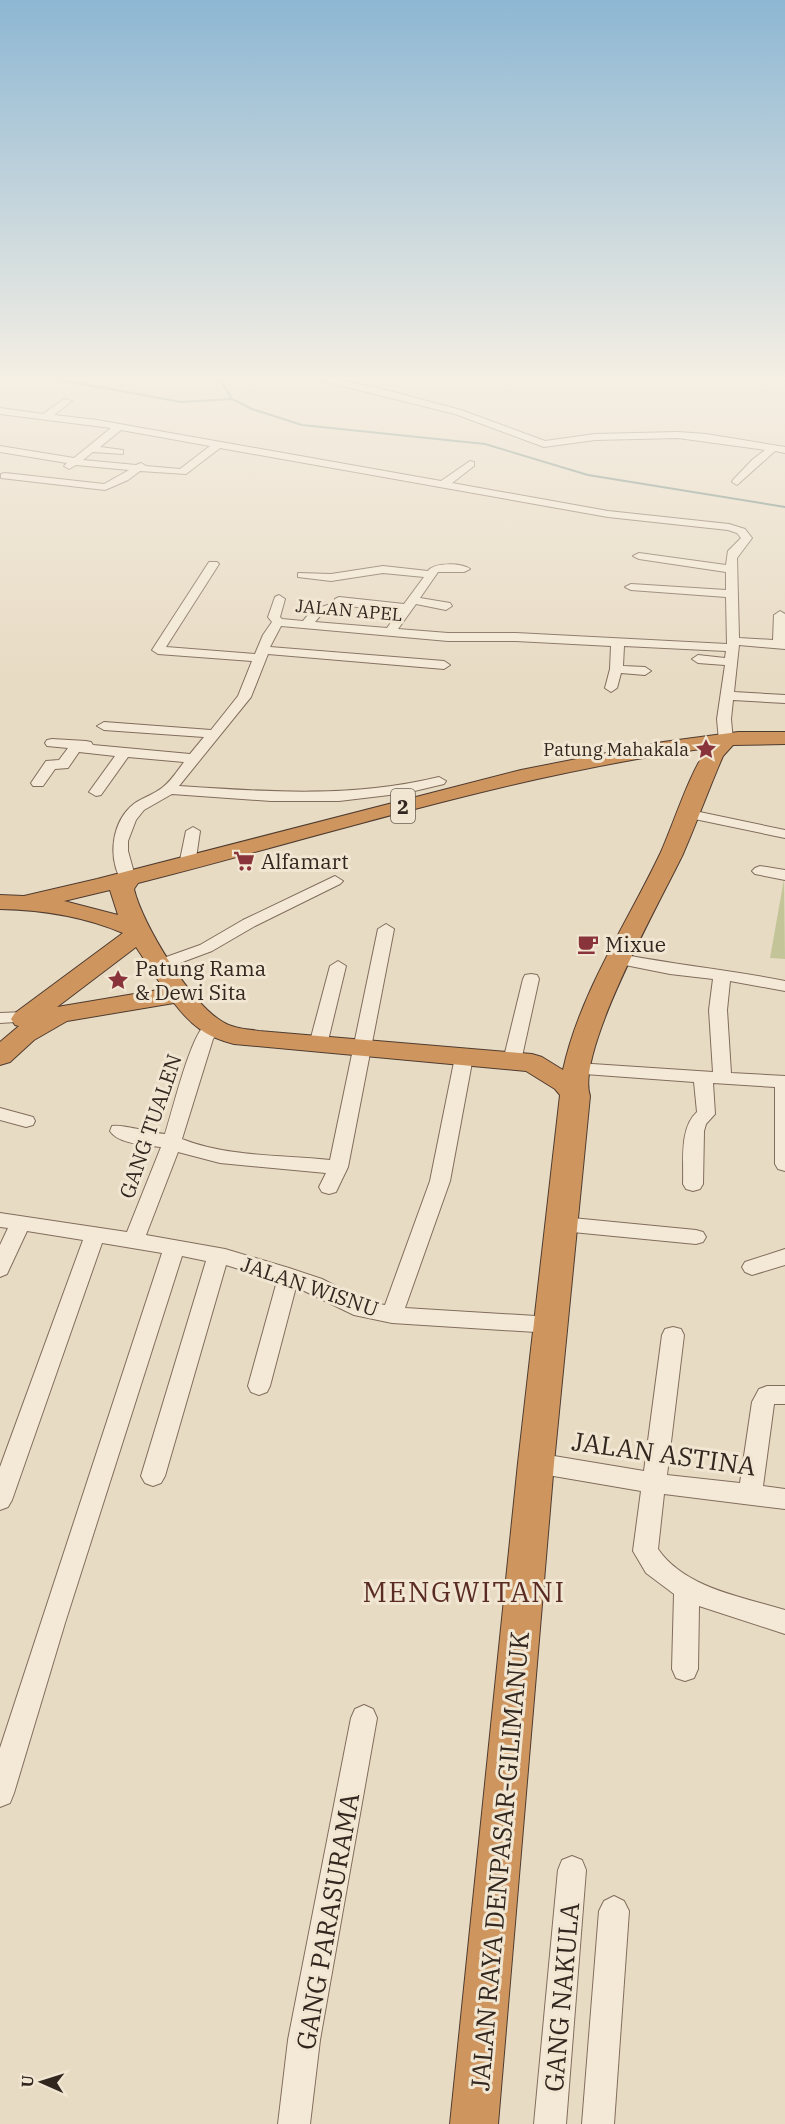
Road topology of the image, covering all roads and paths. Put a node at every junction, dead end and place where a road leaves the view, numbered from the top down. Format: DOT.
graph roads {
  1 [pos="17,477"];
  2 [pos="52,477"];
  3 [pos="124,477"];
  4 [pos="399,477"];
  5 [pos="453,477"];
  6 [pos="742,477"];
  7 [pos="48,480"];
  8 [pos="737,482"];
  9 [pos="443,485"];
  10 [pos="412,556"];
  11 [pos="639,556"];
  12 [pos="213,564"];
  13 [pos="464,569"];
  14 [pos="730,569"];
  15 [pos="406,570"];
  16 [pos="302,575"];
  17 [pos="430,576"];
  18 [pos="631,587"];
  19 [pos="279,599"];
  20 [pos="703,599"];
  21 [pos="730,599"];
  22 [pos="409,604"];
  23 [pos="446,606"];
  24 [pos="780,615"];
  25 [pos="278,622"];
  26 [pos="306,624"];
  27 [pos="390,632"];
  28 [pos="618,641"];
  29 [pos="733,644"];
  30 [pos="782,644"];
  31 [pos="261,654"];
  32 [pos="698,659"];
  33 [pos="731,662"];
  34 [pos="444,665"];
  35 [pos="616,669"];
  36 [pos="645,671"];
  37 [pos="611,688"];
  38 [pos="727,696"];
  39 [pos="785,699"];
  40 [pos="104,726"];
  41 [pos="132,729"];
  42 [pos="214,734"];
  43 [pos="785,738"];
  44 [pos="726,741"];
  45 [pos="52,743"];
  46 [pos="682,747"];
  47 [pos="125,752"];
  48 [pos="195,759"];
  49 [pos="708,767"];
  50 [pos="439,781"];
  51 [pos="38,783"];
  52 [pos="170,790"];
  53 [pos="96,792"];
  54 [pos="690,814"];
  55 [pos="193,831"];
  56 [pos="785,834"];
  57 [pos="187,865"];
  58 [pos="760,871"];
  59 [pos="785,875"];
  60 [pos="128,880"];
  61 [pos="335,880"];
  62 [pos="0,902"];
  63 [pos="27,902"];
  64 [pos="386,929"];
  65 [pos="140,932"];
  66 [pos="621,958"];
  67 [pos="161,965"];
  68 [pos="338,966"];
  69 [pos="722,975"];
  70 [pos="531,979"];
  71 [pos="785,986"];
  72 [pos="179,994"];
  73 [pos="26,1017"];
  74 [pos="0,1018"];
  75 [pos="212,1028"];
  76 [pos="0,1038"];
  77 [pos="584,1038"];
  78 [pos="318,1045"];
  79 [pos="363,1049"];
  80 [pos="459,1053"];
  81 [pos="0,1056"];
  82 [pos="522,1062"];
  83 [pos="703,1076"];
  84 [pos="722,1077"];
  85 [pos="784,1082"];
  86 [pos="577,1083"];
  87 [pos="0,1114"];
  88 [pos="26,1121"];
  89 [pos="119,1131"];
  90 [pos="172,1142"];
  91 [pos="785,1164"];
  92 [pos="338,1167"];
  93 [pos="693,1184"];
  94 [pos="329,1188"];
  95 [pos="10,1222"];
  96 [pos="562,1224"];
  97 [pos="95,1234"];
  98 [pos="696,1237"];
  99 [pos="134,1240"];
  100 [pos="174,1248"];
  101 [pos="218,1256"];
  102 [pos="785,1257"];
  103 [pos="752,1267"];
  104 [pos="0,1269"];
  105 [pos="289,1276"];
  106 [pos="392,1315"];
  107 [pos="552,1324"];
  108 [pos="673,1335"];
  109 [pos="259,1386"];
  110 [pos="785,1395"];
  111 [pos="536,1463"];
  112 [pos="153,1476"];
  113 [pos="652,1483"];
  114 [pos="750,1495"];
  115 [pos="785,1499"];
  116 [pos="0,1500"];
  117 [pos="687,1589"];
  118 [pos="785,1622"];
  119 [pos="685,1669"];
  120 [pos="364,1718"];
  121 [pos="0,1793"];
  122 [pos="572,1870"];
  123 [pos="614,1911"];
  124 [pos="294,2124"];
  125 [pos="474,2124"];
  126 [pos="550,2124"];
  127 [pos="598,2124"];
  1 -- 7 [label="street"];
  2 -- 7 [label="street"];
  3 -- 7 [label="street"];
  4 -- 9 [label="street"];
  5 -- 9 [label="street"];
  6 -- 8 [label="street"];
  9 -- 14 [label="street"];
  10 -- 15 [label="street"];
  11 -- 14 [label="street"];
  12 -- 31 [label="street"];
  13 -- 17 [label="street"];
  14 -- 21 [label="street"];
  15 -- 16 [label="street"];
  15 -- 17 [label="street"];
  17 -- 22 [label="street"];
  18 -- 21 [label="street"];
  19 -- 25 [label="street"];
  20 -- 21 [label="street"];
  21 -- 29 [label="street"];
  22 -- 23 [label="street"];
  22 -- 26 [label="street"];
  22 -- 27 [label="street"];
  24 -- 30 [label="street"];
  25 -- 26 [label="street, JALAN APEL"];
  25 -- 31 [label="street, JALAN APEL"];
  26 -- 27 [label="street, JALAN APEL"];
  27 -- 28 [label="street, JALAN APEL"];
  28 -- 29 [label="street, JALAN APEL"];
  28 -- 35 [label="street"];
  29 -- 30 [label="street, JALAN APEL"];
  29 -- 33 [label="street"];
  31 -- 34 [label="street"];
  31 -- 42 [label="street, JALAN APEL"];
  32 -- 33 [label="street"];
  33 -- 38 [label="street"];
  35 -- 36 [label="street"];
  35 -- 37 [label="street"];
  38 -- 39 [label="street"];
  38 -- 44 [label="street"];
  40 -- 41 [label="street"];
  41 -- 42 [label="street"];
  41 -- 45 [label="street"];
  42 -- 48 [label="street, JALAN APEL"];
  43 -- 44 [label="highway"];
  44 -- 46 [label="highway"];
  44 -- 49 [label="highway, JALAN RAYA DENPASAR-GILIMANUK"];
  46 -- 49 [label="highway"];
  46 -- 57 [label="highway, 2"];
  47 -- 48 [label="street"];
  47 -- 51 [label="street"];
  47 -- 53 [label="street"];
  48 -- 52 [label="street, JALAN APEL"];
  49 -- 54 [label="highway, JALAN RAYA DENPASAR-GILIMANUK"];
  50 -- 52 [label="street"];
  52 -- 60 [label="street, JALAN APEL"];
  54 -- 56 [label="street"];
  54 -- 66 [label="highway, JALAN RAYA DENPASAR-GILIMANUK"];
  55 -- 57 [label="street"];
  57 -- 60 [label="highway, 2"];
  58 -- 59 [label="street"];
  60 -- 63 [label="highway, 2"];
  60 -- 65 [label="highway"];
  61 -- 67 [label="street"];
  62 -- 63 [label="highway, 2"];
  63 -- 65 [label="highway, 2"];
  64 -- 79 [label="street"];
  65 -- 67 [label="highway"];
  65 -- 73 [label="highway"];
  66 -- 69 [label="street"];
  66 -- 77 [label="highway, JALAN RAYA DENPASAR-GILIMANUK"];
  67 -- 72 [label="highway"];
  68 -- 78 [label="street"];
  69 -- 71 [label="street"];
  69 -- 84 [label="street"];
  70 -- 82 [label="street"];
  72 -- 75 [label="highway"];
  72 -- 81 [label="highway"];
  73 -- 74 [label="street"];
  73 -- 76 [label="highway"];
  75 -- 78 [label="highway"];
  75 -- 90 [label="street, GANG TUALEN"];
  77 -- 82 [label="highway"];
  77 -- 86 [label="highway, JALAN RAYA DENPASAR-GILIMANUK"];
  78 -- 79 [label="highway"];
  79 -- 80 [label="highway"];
  79 -- 92 [label="street"];
  80 -- 82 [label="highway"];
  80 -- 106 [label="street"];
  82 -- 86 [label="highway"];
  83 -- 84 [label="street"];
  83 -- 86 [label="street"];
  83 -- 93 [label="street"];
  84 -- 85 [label="street"];
  85 -- 91 [label="street"];
  86 -- 96 [label="highway, JALAN RAYA DENPASAR-GILIMANUK"];
  87 -- 88 [label="street"];
  89 -- 90 [label="street"];
  90 -- 92 [label="street"];
  90 -- 99 [label="street, GANG TUALEN"];
  92 -- 94 [label="street"];
  95 -- 97 [label="street, JALAN WISNU"];
  95 -- 104 [label="street"];
  96 -- 98 [label="street"];
  96 -- 107 [label="highway, JALAN RAYA DENPASAR-GILIMANUK"];
  97 -- 99 [label="street, JALAN WISNU"];
  97 -- 116 [label="street"];
  99 -- 100 [label="street, JALAN WISNU"];
  100 -- 101 [label="street, JALAN WISNU"];
  100 -- 121 [label="street"];
  101 -- 105 [label="street, JALAN WISNU"];
  101 -- 112 [label="street"];
  102 -- 103 [label="street"];
  105 -- 106 [label="street, JALAN WISNU"];
  105 -- 109 [label="street"];
  106 -- 107 [label="street, JALAN WISNU"];
  107 -- 111 [label="highway, JALAN RAYA DENPASAR-GILIMANUK"];
  108 -- 113 [label="street"];
  110 -- 114 [label="street"];
  111 -- 113 [label="street, JALAN ASTINA"];
  111 -- 125 [label="highway, JALAN RAYA DENPASAR-GILIMANUK"];
  113 -- 114 [label="street, JALAN ASTINA"];
  113 -- 117 [label="street"];
  114 -- 115 [label="street, JALAN ASTINA"];
  117 -- 118 [label="street"];
  117 -- 119 [label="street"];
  120 -- 124 [label="street, GANG PARASURAMA"];
  122 -- 126 [label="street, GANG NAKULA"];
  123 -- 127 [label="street"];
}
